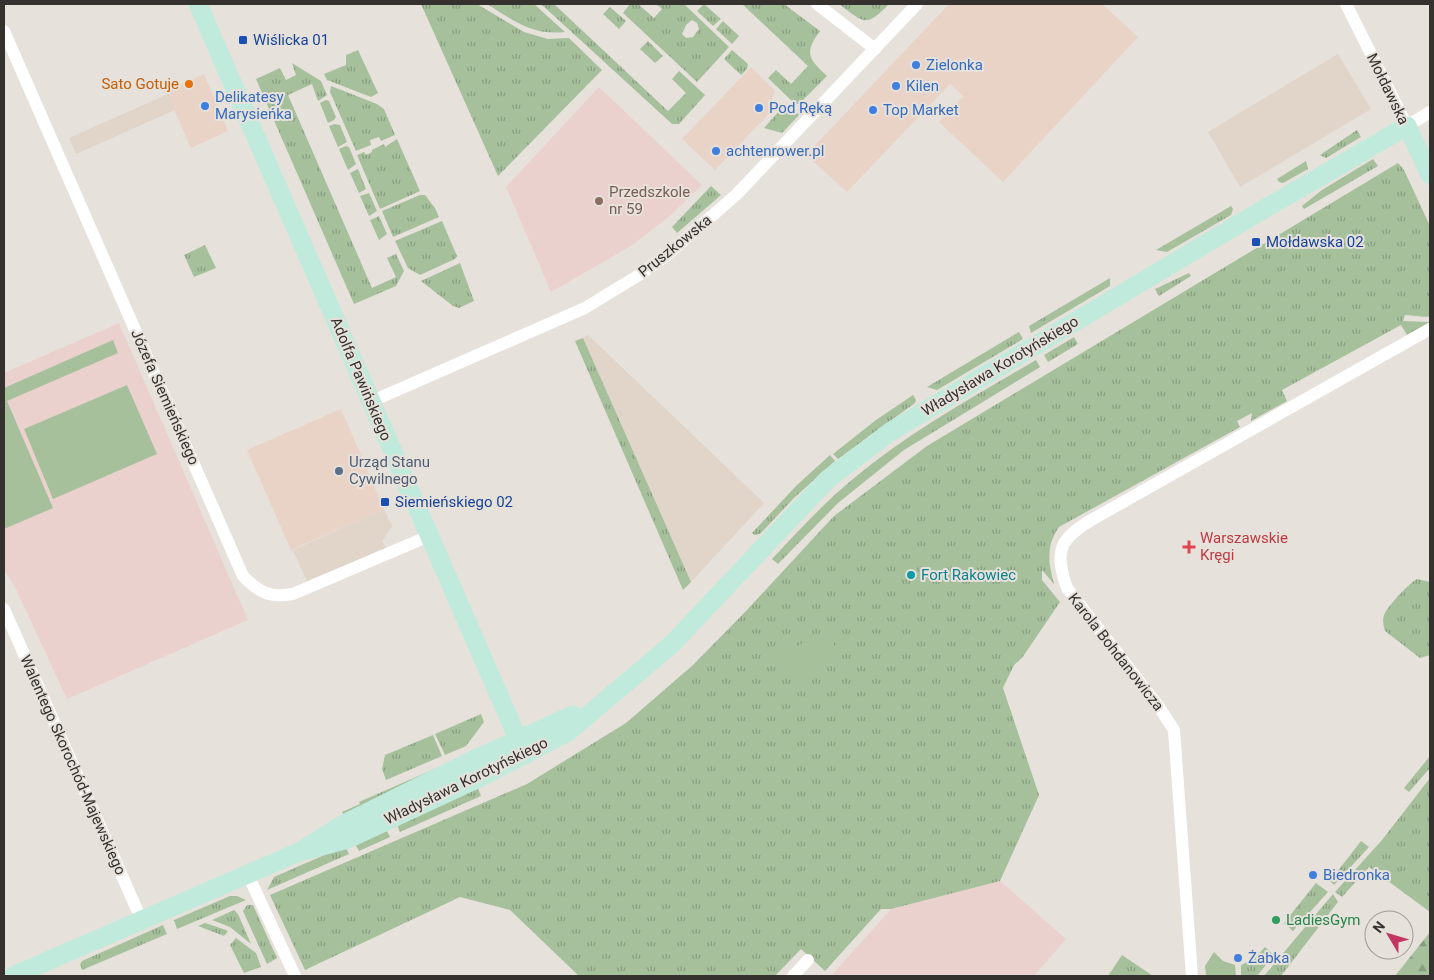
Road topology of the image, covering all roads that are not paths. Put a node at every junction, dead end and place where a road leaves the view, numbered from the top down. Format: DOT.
graph roads {
  1 [pos="198,4"];
  2 [pos="817,4"];
  3 [pos="917,4"];
  4 [pos="1346,4"];
  5 [pos="4,31"];
  6 [pos="874,48"];
  7 [pos="1430,112"];
  8 [pos="1406,126"];
  9 [pos="1430,175"];
  10 [pos="1430,329"];
  11 [pos="370,402"];
  12 [pos="429,536"];
  13 [pos="4,609"];
  14 [pos="521,747"];
  15 [pos="248,875"];
  16 [pos="142,921"];
  17 [pos="808,960"];
  18 [pos="13,976"];
  19 [pos="295,976"];
  20 [pos="793,976"];
  21 [pos="1192,976"];
  1 -- 11 [label="street, Adolfa Pawińskiego"];
  2 -- 6 [label="street"];
  3 -- 6 [label="street, Pruszkowska"];
  4 -- 8 [label="street, Mołdawska"];
  5 -- 12 [label="street, Józefa Siemieńskiego"];
  6 -- 11 [label="street, Pruszkowska"];
  7 -- 8 [label="street, Władysława Korotyńskiego"];
  8 -- 9 [label="street, Mołdawska"];
  8 -- 14 [label="street, Władysława Korotyńskiego"];
  10 -- 21 [label="street, Karola Bohdanowicza"];
  11 -- 12 [label="street, Adolfa Pawińskiego"];
  12 -- 14 [label="street, Adolfa Pawińskiego"];
  13 -- 16 [label="street, Walentego Skorochód-Majewskiego"];
  14 -- 15 [label="street, Władysława Korotyńskiego"];
  15 -- 16 [label="street, Władysława Korotyńskiego"];
  15 -- 19 [label="street"];
  16 -- 18 [label="street, Władysława Korotyńskiego"];
  17 -- 20 [label="street"];
}
